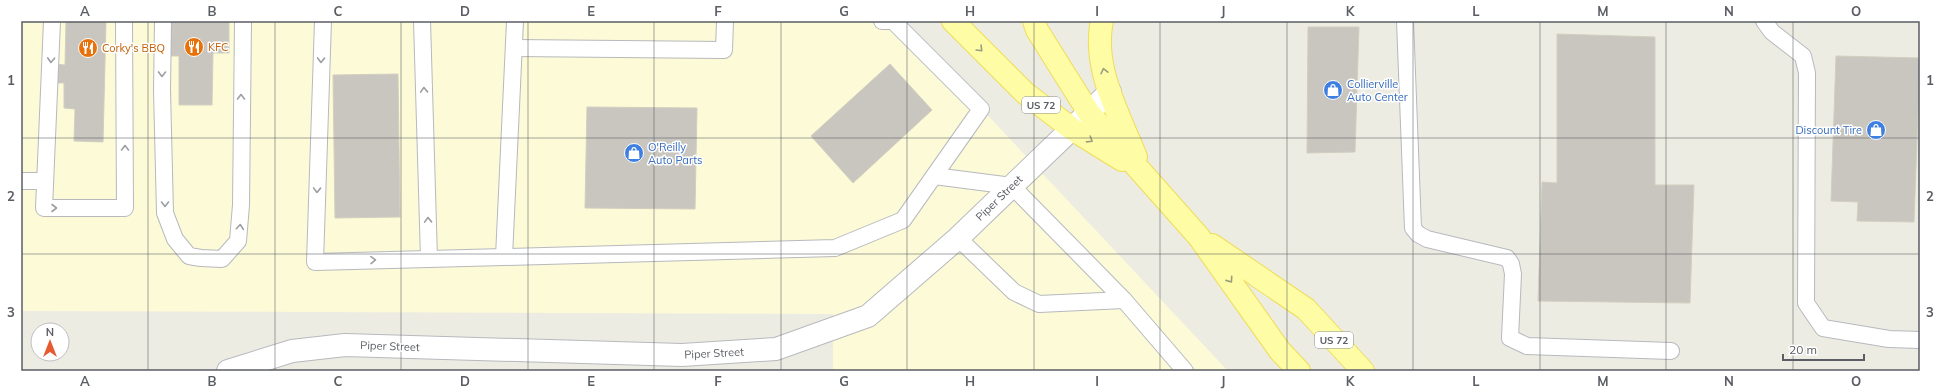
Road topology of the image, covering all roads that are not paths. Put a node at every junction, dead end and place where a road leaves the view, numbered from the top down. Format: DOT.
graph roads {
  1 [pos="52,21"];
  2 [pos="124,21"];
  3 [pos="164,21"];
  4 [pos="243,21"];
  5 [pos="323,21"];
  6 [pos="422,21"];
  7 [pos="515,21"];
  8 [pos="725,21"];
  9 [pos="882,21"];
  10 [pos="953,21"];
  11 [pos="1034,21"];
  12 [pos="1102,21"];
  13 [pos="1405,21"];
  14 [pos="1771,25"];
  15 [pos="514,48"];
  16 [pos="1110,92"];
  17 [pos="1090,113"];
  18 [pos="1072,129"];
  19 [pos="1142,173"];
  20 [pos="934,176"];
  21 [pos="21,181"];
  22 [pos="45,181"];
  23 [pos="1012,186"];
  24 [pos="1199,237"];
  25 [pos="958,238"];
  26 [pos="504,257"];
  27 [pos="430,259"];
  28 [pos="1124,300"];
  29 [pos="1920,340"];
  30 [pos="1671,350"];
  31 [pos="228,371"];
  32 [pos="1185,371"];
  33 [pos="1299,371"];
  34 [pos="1363,371"];
  1 -- 22 [label="lane, one-way"];
  22 -- 2 [label="lane, one-way"];
  3 -- 4 [label="lane, one-way"];
  5 -- 27 [label="lane, one-way"];
  27 -- 6 [label="lane, one-way"];
  7 -- 15 [label="lane"];
  8 -- 15 [label="lane"];
  9 -- 20 [label="lane"];
  10 -- 18 [label="main road, US 72, one-way"];
  11 -- 17 [label="main road, US 72"];
  16 -- 12 [label="main road, one-way"];
  13 -- 30 [label="lane"];
  14 -- 29 [label="lane"];
  15 -- 26 [label="lane"];
  16 -- 17 [label="street, Piper Street"];
  16 -- 19 [label="main road"];
  17 -- 18 [label="street, Piper Street"];
  17 -- 19 [label="main road, US 72"];
  18 -- 19 [label="main road, US 72, one-way"];
  18 -- 23 [label="street, Piper Street"];
  19 -- 24 [label="main road, US 72"];
  20 -- 23 [label="lane"];
  20 -- 26 [label="lane"];
  21 -- 22 [label="lane"];
  23 -- 25 [label="street, Piper Street"];
  23 -- 28 [label="lane"];
  24 -- 33 [label="main road, US 72, one-way"];
  24 -- 34 [label="main road, US 72"];
  25 -- 28 [label="lane"];
  25 -- 31 [label="street, Piper Street"];
  26 -- 27 [label="lane"];
  28 -- 32 [label="lane"];
}
